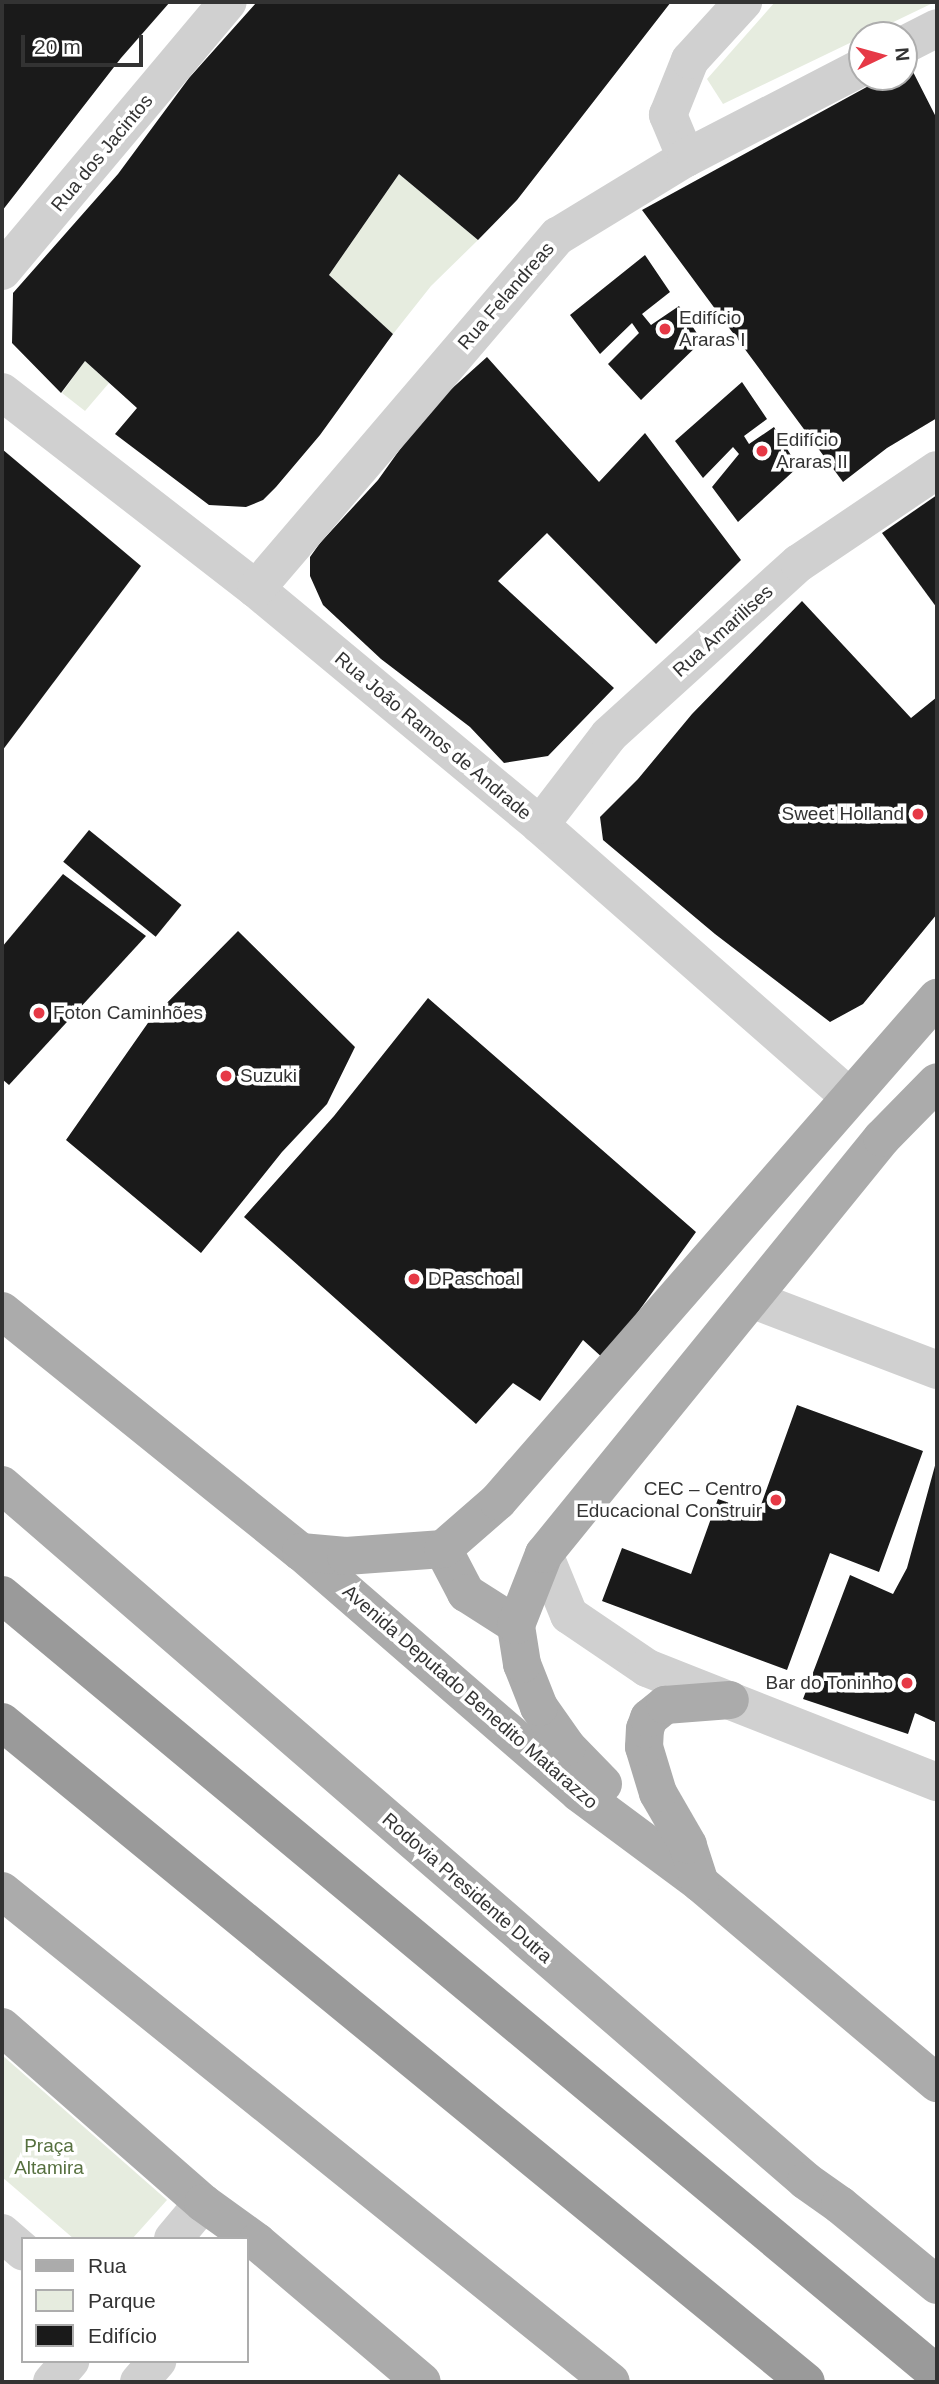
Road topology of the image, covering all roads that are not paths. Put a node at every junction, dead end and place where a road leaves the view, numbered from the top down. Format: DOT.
graph roads {
  1 [pos="228,2"];
  2 [pos="743,2"];
  3 [pos="937,28"];
  4 [pos="918,38"];
  5 [pos="848,74"];
  6 [pos="686,158"];
  7 [pos="2,271"];
  8 [pos="2,392"];
  9 [pos="937,470"];
  10 [pos="256,589"];
  11 [pos="540,825"];
  12 [pos="937,998"];
  13 [pos="937,1082"];
  14 [pos="849,1096"];
  15 [pos="754,1300"];
  16 [pos="2,1311"];
  17 [pos="937,1370"];
  18 [pos="2,1485"];
  19 [pos="443,1549"];
  20 [pos="301,1552"];
  21 [pos="544,1554"];
  22 [pos="2,1595"];
  23 [pos="516,1625"];
  24 [pos="730,1700"];
  25 [pos="2,1722"];
  26 [pos="937,1782"];
  27 [pos="700,1883"];
  28 [pos="2,1891"];
  29 [pos="2,2027"];
  30 [pos="937,2083"];
  31 [pos="203,2203"];
  32 [pos="840,2205"];
  33 [pos="2,2232"];
  34 [pos="175,2237"];
  35 [pos="239,2237"];
  36 [pos="21,2248"];
  37 [pos="252,2249"];
  38 [pos="937,2273"];
  39 [pos="937,2285"];
  40 [pos="68,2363"];
  41 [pos="937,2374"];
  42 [pos="52,2382"];
  43 [pos="422,2382"];
  44 [pos="611,2382"];
  45 [pos="806,2382"];
  1 -- 7 [label="street, Rua dos Jacintos"];
  2 -- 6 [label="street"];
  3 -- 4 [label="street"];
  5 -- 6 [label="street, Rua Felandreas"];
  6 -- 10 [label="street, Rua Felandreas"];
  8 -- 10 [label="street, Rua João Ramos de Andrade"];
  9 -- 11 [label="street, Rua Amarilises"];
  10 -- 11 [label="street, Rua João Ramos de Andrade"];
  11 -- 14 [label="street, Rua João Ramos de Andrade"];
  12 -- 14 [label="main road"];
  13 -- 15 [label="main road"];
  14 -- 19 [label="main road"];
  15 -- 17 [label="street"];
  15 -- 21 [label="main road"];
  16 -- 20 [label="main road, Avenida Deputado Benedito Matarazzo"];
  18 -- 32 [label="main road, Rodovia Presidente Dutra"];
  19 -- 20 [label="main road"];
  19 -- 23 [label="main road"];
  20 -- 27 [label="main road, Avenida Deputado Benedito Matarazzo"];
  21 -- 23 [label="main road"];
  21 -- 24 [label="street"];
  22 -- 41 [label="highway"];
  23 -- 27 [label="main road"];
  24 -- 26 [label="street"];
  24 -- 27 [label="main road"];
  25 -- 45 [label="highway"];
  27 -- 30 [label="main road, Avenida Deputado Benedito Matarazzo"];
  28 -- 44 [label="main road"];
  29 -- 31 [label="main road"];
  31 -- 34 [label="street"];
  31 -- 35 [label="main road"];
  32 -- 38 [label="main road"];
  32 -- 39 [label="main road, Rodovia Presidente Dutra"];
  33 -- 36 [label="street"];
  37 -- 43 [label="main road"];
  40 -- 42 [label="street"];
}
